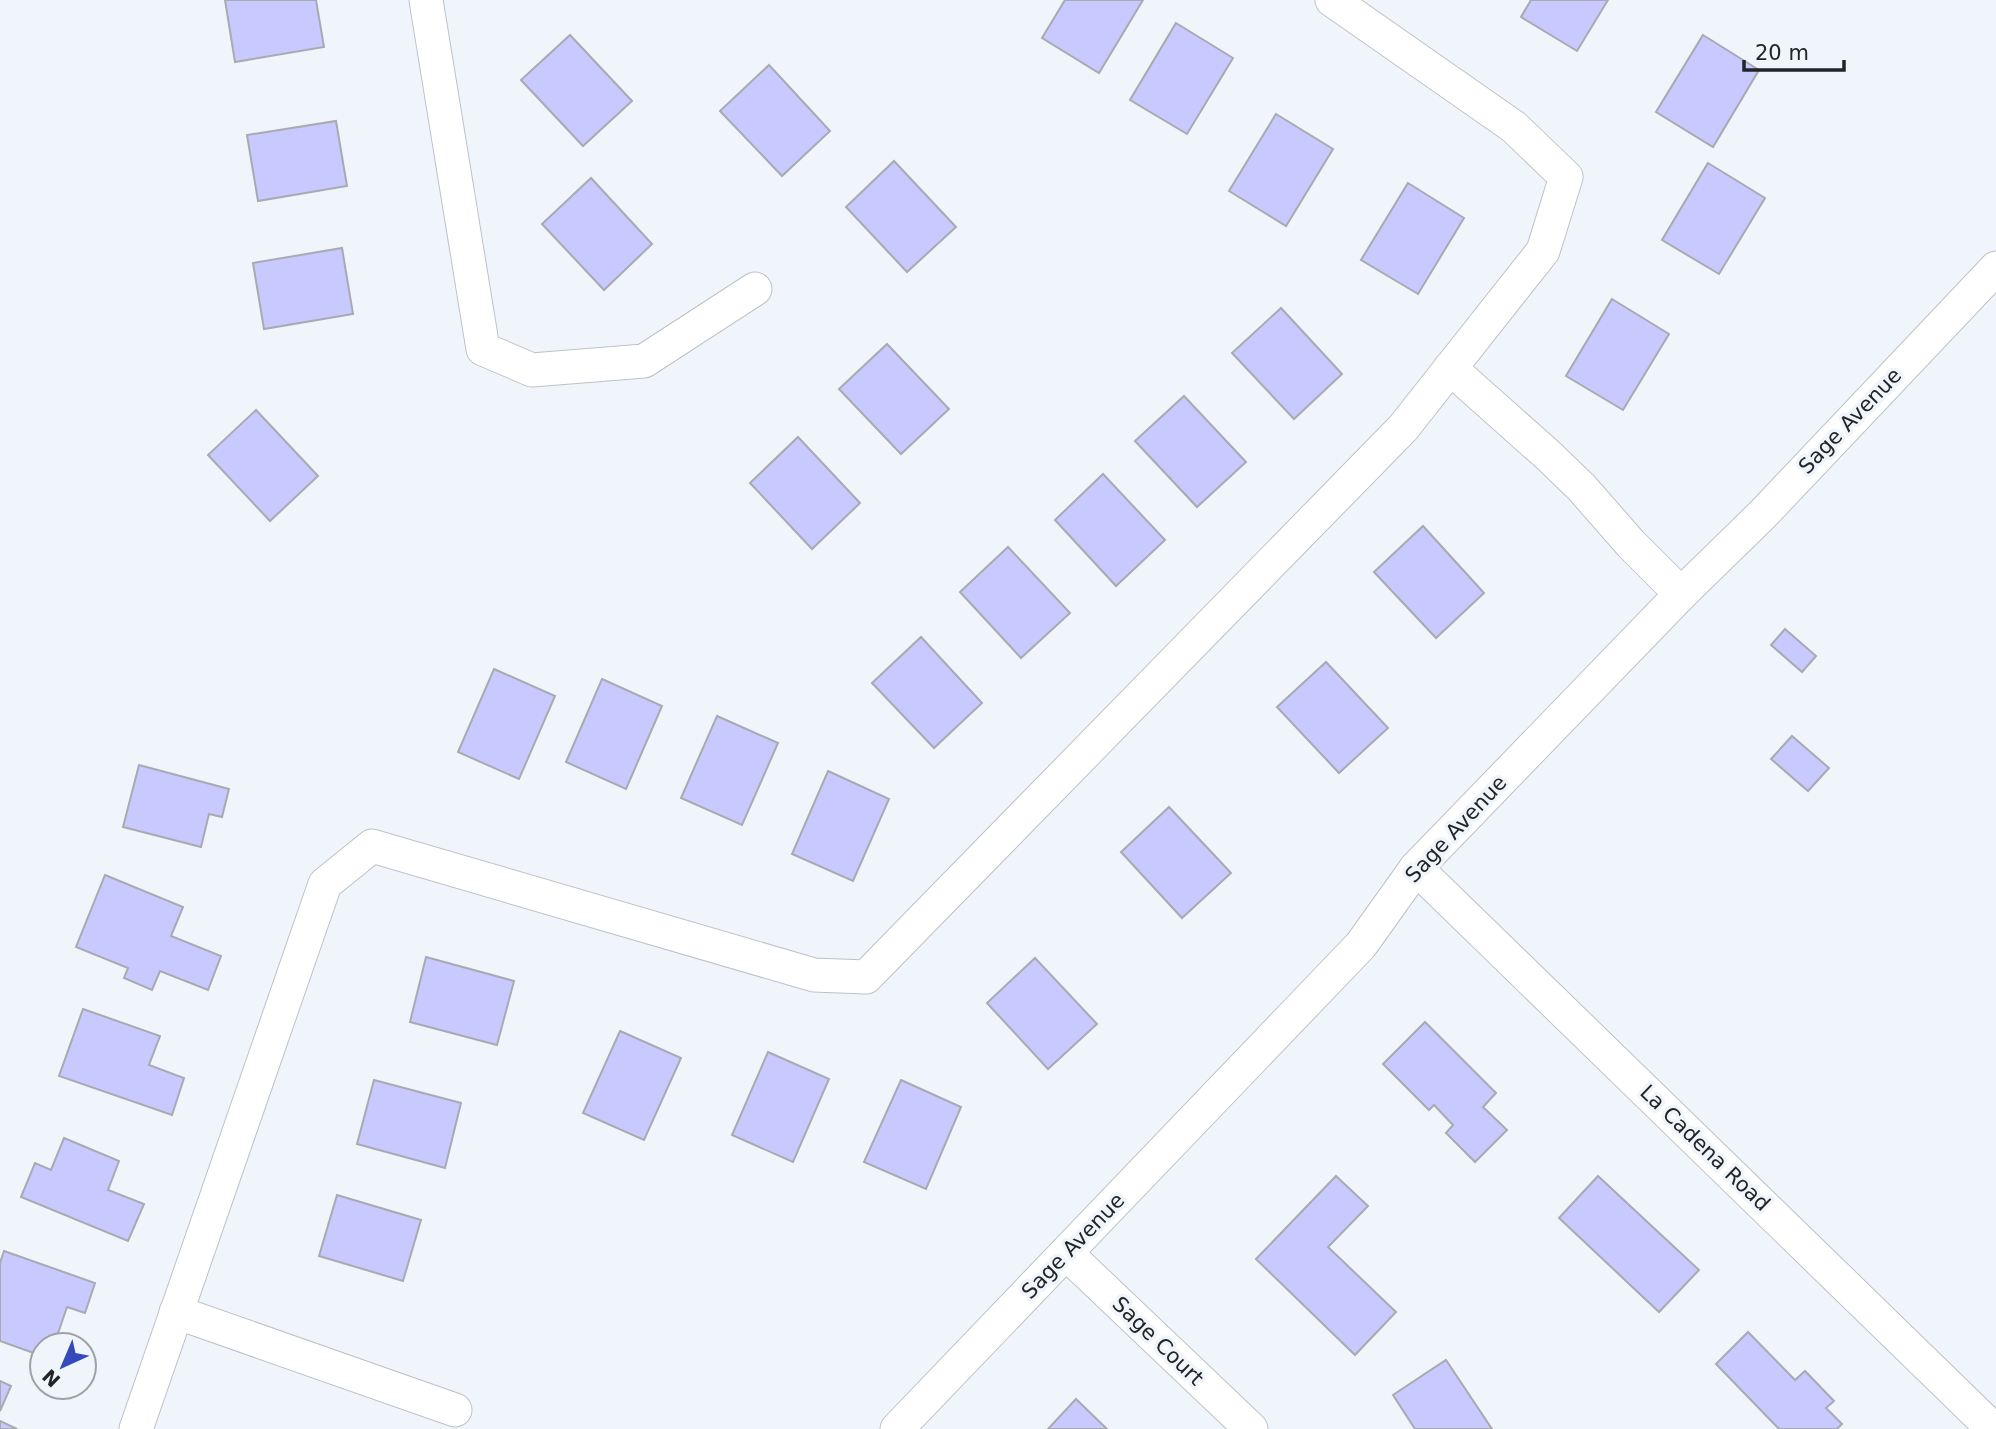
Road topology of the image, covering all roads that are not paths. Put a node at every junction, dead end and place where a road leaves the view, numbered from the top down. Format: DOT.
graph roads {
  1 [pos="426,0"];
  2 [pos="1332,0"];
  3 [pos="1996,268"];
  4 [pos="755,289"];
  5 [pos="1450,368"];
  6 [pos="1681,594"];
  7 [pos="1416,867"];
  8 [pos="1066,1253"];
  9 [pos="176,1312"];
  10 [pos="455,1410"];
  11 [pos="136,1429"];
  12 [pos="897,1429"];
  13 [pos="1251,1429"];
  14 [pos="1993,1429"];
  1 -- 4 [label="street"];
  2 -- 5 [label="street"];
  3 -- 6 [label="street, Sage Avenue"];
  5 -- 6 [label="street"];
  5 -- 9 [label="street"];
  6 -- 7 [label="street, Sage Avenue"];
  7 -- 8 [label="street, Sage Avenue"];
  7 -- 14 [label="street, La Cadena Road"];
  8 -- 12 [label="street, Sage Avenue"];
  8 -- 13 [label="street, Sage Court"];
  9 -- 10 [label="street"];
  9 -- 11 [label="street"];
}
